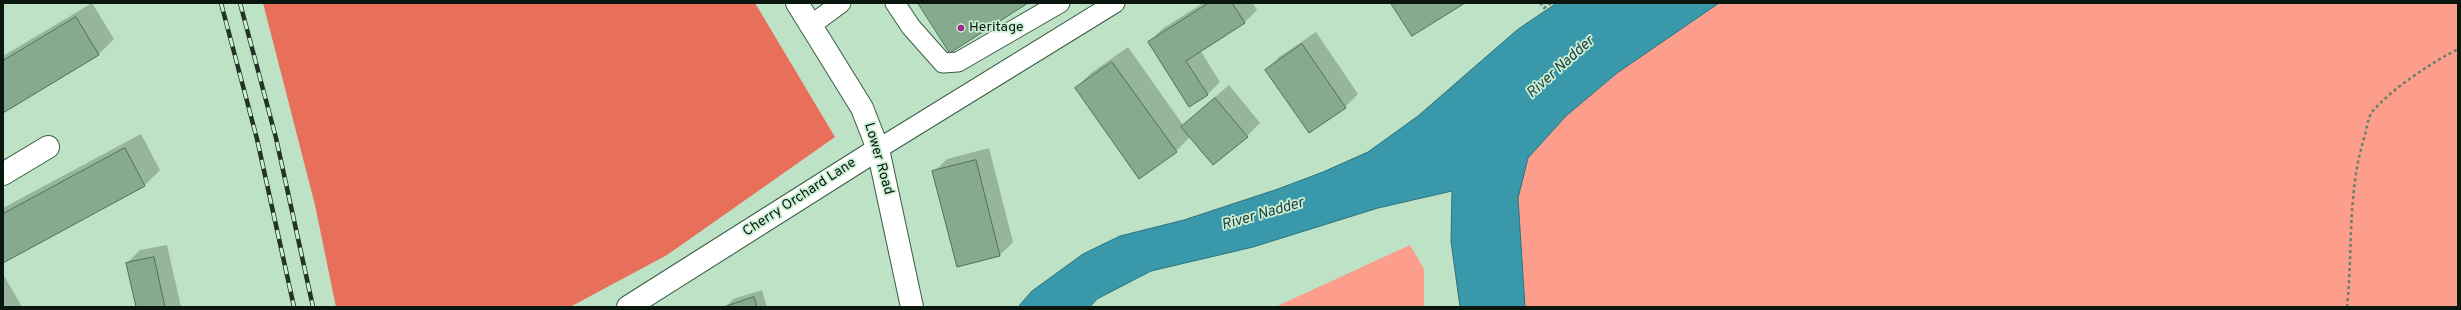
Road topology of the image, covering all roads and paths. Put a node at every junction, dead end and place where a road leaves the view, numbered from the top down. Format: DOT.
graph roads {
  1 [pos="797,3"];
  2 [pos="841,3"];
  3 [pos="895,3"];
  4 [pos="1060,3"];
  5 [pos="1116,3"];
  6 [pos="1540,3"];
  7 [pos="1551,3"];
  8 [pos="811,25"];
  9 [pos="2458,49"];
  10 [pos="48,147"];
  11 [pos="878,149"];
  12 [pos="3,174"];
  13 [pos="633,306"];
  14 [pos="912,307"];
  15 [pos="2347,307"];
  1 -- 8 [label="street, Lower Road"];
  2 -- 8 [label="lane"];
  3 -- 4 [label="lane"];
  5 -- 11 [label="lane, Cherry Orchard Lane"];
  6 -- 7 [label="path"];
  8 -- 11 [label="street, Lower Road"];
  9 -- 15 [label="path"];
  10 -- 12 [label="street"];
  11 -- 13 [label="street, Cherry Orchard Lane"];
  11 -- 14 [label="street, Lower Road"];
}
